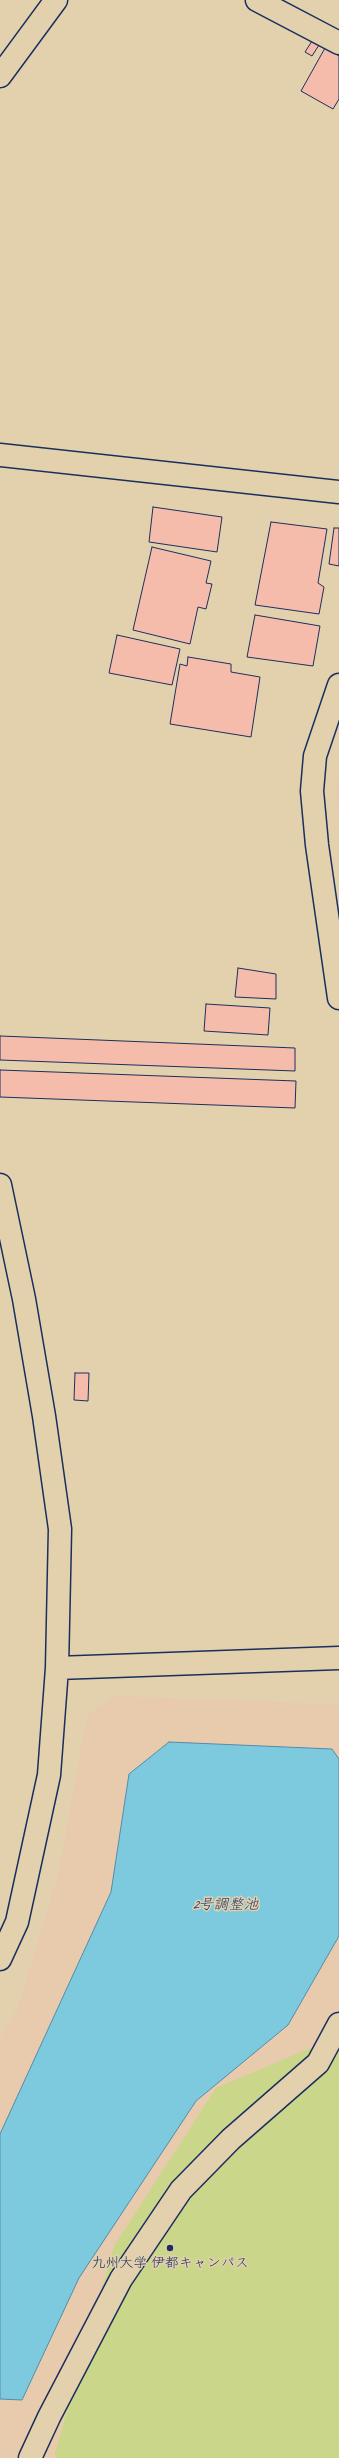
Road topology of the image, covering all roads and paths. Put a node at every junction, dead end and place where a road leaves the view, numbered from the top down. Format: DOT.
graph roads {
  1 [pos="56,0"];
  2 [pos="257,0"];
  3 [pos="339,43"];
  4 [pos="0,76"];
  5 [pos="0,455"];
  6 [pos="339,492"];
  7 [pos="339,685"];
  8 [pos="339,998"];
  9 [pos="0,1185"];
  10 [pos="339,1658"];
  11 [pos="56,1668"];
  12 [pos="0,1959"];
  13 [pos="339,2024"];
  14 [pos="30,2458"];
  1 -- 4 [label="street"];
  2 -- 3 [label="street"];
  5 -- 6 [label="street"];
  7 -- 8 [label="street"];
  9 -- 11 [label="street"];
  10 -- 11 [label="street"];
  11 -- 12 [label="street"];
  13 -- 14 [label="street"];
}
